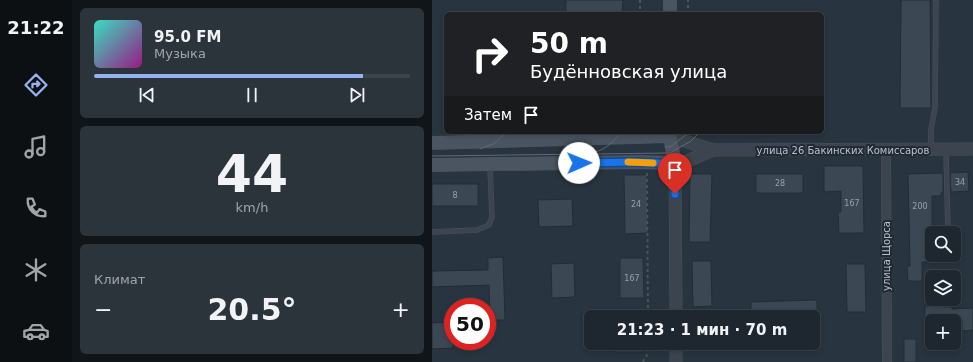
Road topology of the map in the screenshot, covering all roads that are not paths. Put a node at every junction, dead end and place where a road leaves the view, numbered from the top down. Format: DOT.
graph roads {
  1 [pos="670,0"];
  2 [pos="936,0"];
  3 [pos="670,12"];
  4 [pos="669,134"];
  5 [pos="432,143"];
  6 [pos="931,149"];
  7 [pos="946,149"];
  8 [pos="973,149"];
  9 [pos="713,150"];
  10 [pos="886,150"];
  11 [pos="490,164"];
  12 [pos="675,164"];
  13 [pos="432,165"];
  14 [pos="948,226"];
  15 [pos="432,232"];
  16 [pos="676,310"];
  17 [pos="676,350"];
  18 [pos="676,362"];
  19 [pos="887,362"];
  1 -- 3 [label="main road"];
  2 -- 6 [label="lane"];
  4 -- 5 [label="main road, улица 26 Бакинских Комиссаров"];
  4 -- 9 [label="street, улица 26 Бакинских Комиссаров"];
  4 -- 12 [label="main road"];
  6 -- 7 [label="street, улица 26 Бакинских Комиссаров"];
  6 -- 10 [label="street, улица 26 Бакинских Комиссаров"];
  7 -- 8 [label="street, улица 26 Бакинских Комиссаров"];
  7 -- 14 [label="lane"];
  9 -- 10 [label="street, улица 26 Бакинских Комиссаров"];
  9 -- 12 [label="street, улица 26 Бакинских Комиссаров"];
  10 -- 19 [label="street, улица Щорса"];
  11 -- 12 [label="main road, улица 26 Бакинских Комиссаров"];
  11 -- 13 [label="main road, улица 26 Бакинских Комиссаров"];
  11 -- 15 [label="lane"];
  12 -- 16 [label="street"];
  17 -- 18 [label="street"];
}
